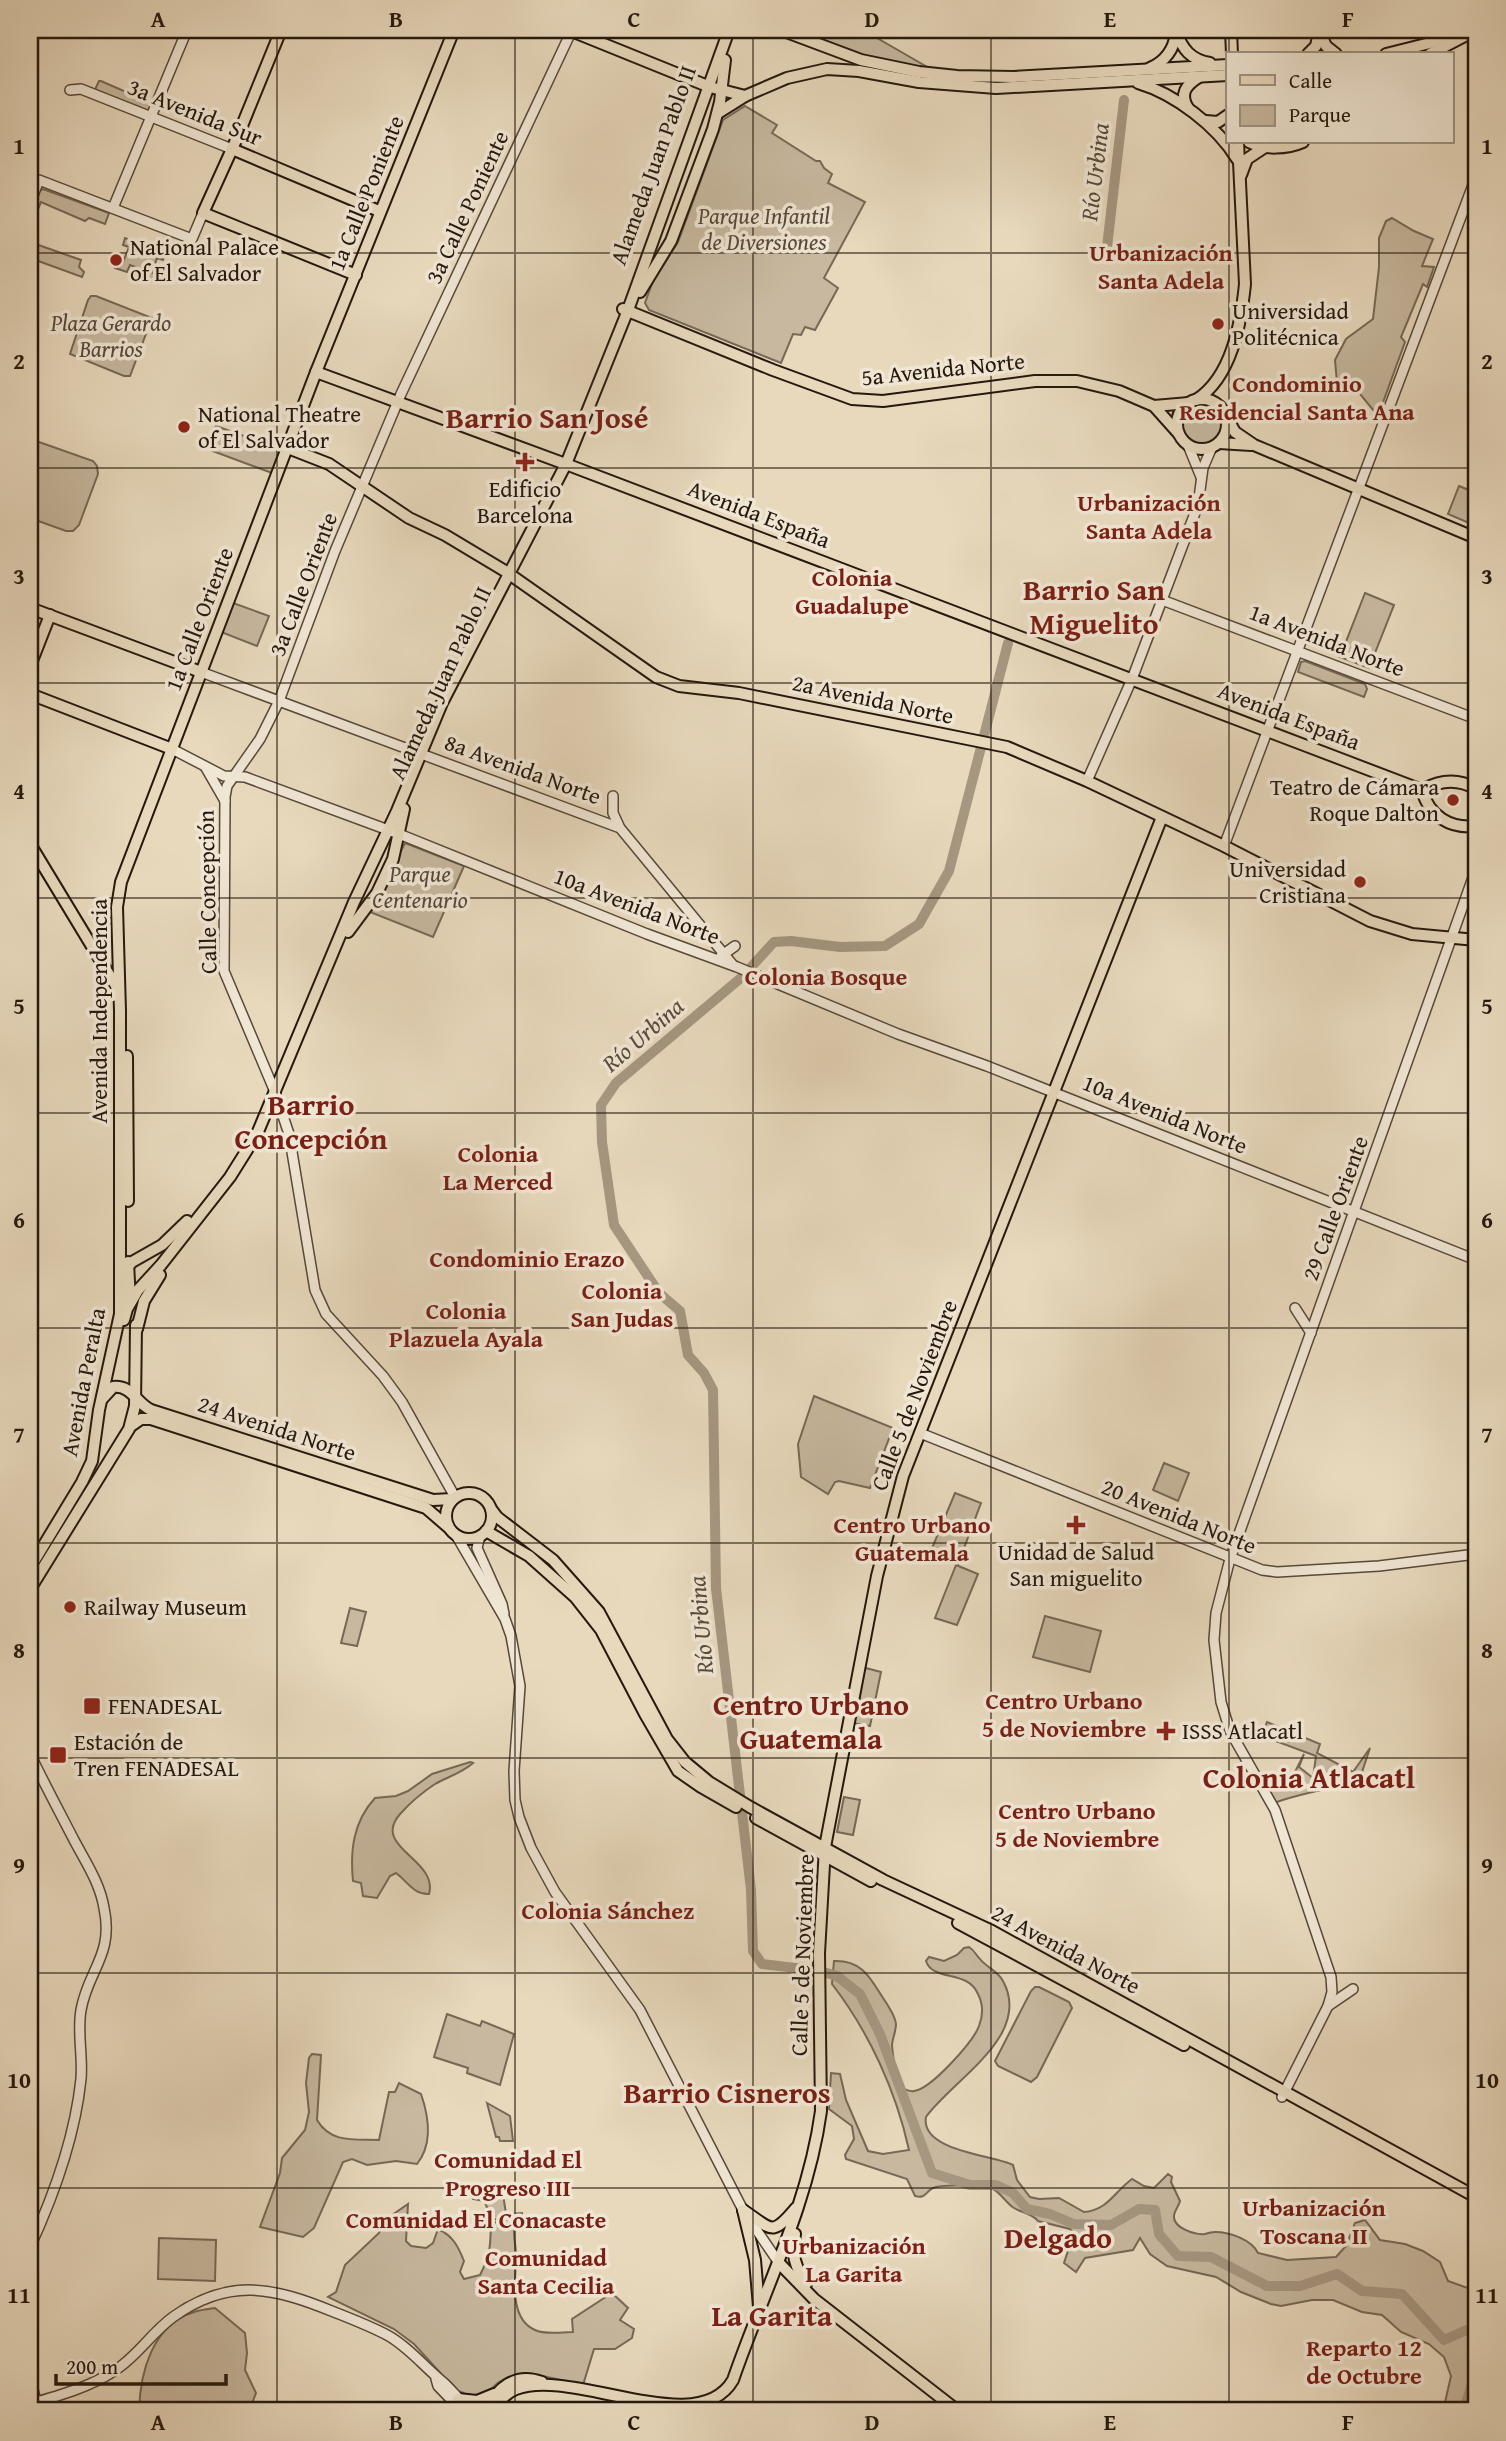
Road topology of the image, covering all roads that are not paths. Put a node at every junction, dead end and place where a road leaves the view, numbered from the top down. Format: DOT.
graph roads {
  1 [pos="187,30"];
  2 [pos="281,30"];
  3 [pos="454,30"];
  4 [pos="571,30"];
  5 [pos="726,30"];
  6 [pos="735,30"];
  7 [pos="781,30"];
  8 [pos="1230,30"];
  9 [pos="1239,30"];
  10 [pos="1455,30"];
  11 [pos="1476,30"];
  12 [pos="1176,31"];
  13 [pos="1319,31"];
  14 [pos="830,48"];
  15 [pos="1232,50"];
  16 [pos="1310,52"];
  17 [pos="1334,52"];
  18 [pos="1394,52"];
  19 [pos="1434,52"];
  20 [pos="860,65"];
  21 [pos="1226,65"];
  22 [pos="1226,65"];
  23 [pos="827,69"];
  24 [pos="1144,70"];
  25 [pos="1226,75"];
  26 [pos="1200,76"];
  27 [pos="1132,81"];
  28 [pos="713,88"];
  29 [pos="70,90"];
  30 [pos="745,96"];
  31 [pos="1189,111"];
  32 [pos="718,113"];
  33 [pos="1226,116"];
  34 [pos="149,117"];
  35 [pos="1201,119"];
  36 [pos="1226,141"];
  37 [pos="1228,144"];
  38 [pos="1238,144"];
  39 [pos="1255,144"];
  40 [pos="1297,144"];
  41 [pos="1265,147"];
  42 [pos="232,149"];
  43 [pos="1238,160"];
  44 [pos="1476,177"];
  45 [pos="1240,179"];
  46 [pos="30,204"];
  47 [pos="113,208"];
  48 [pos="379,211"];
  49 [pos="203,213"];
  50 [pos="356,275"];
  51 [pos="628,310"];
  52 [pos="316,372"];
  53 [pos="1220,374"];
  54 [pos="398,402"];
  55 [pos="1193,402"];
  56 [pos="1154,406"];
  57 [pos="1226,415"];
  58 [pos="1179,434"];
  59 [pos="1188,445"];
  60 [pos="1216,445"];
  61 [pos="1254,445"];
  62 [pos="288,448"];
  63 [pos="566,464"];
  64 [pos="1201,479"];
  65 [pos="363,486"];
  66 [pos="1359,490"];
  67 [pos="1476,538"];
  68 [pos="510,574"];
  69 [pos="1162,600"];
  70 [pos="30,608"];
  71 [pos="50,615"];
  72 [pos="1298,651"];
  73 [pos="30,666"];
  74 [pos="201,672"];
  75 [pos="1132,678"];
  76 [pos="30,694"];
  77 [pos="279,701"];
  78 [pos="1476,719"];
  79 [pos="1269,731"];
  80 [pos="172,749"];
  81 [pos="421,754"];
  82 [pos="205,766"];
  83 [pos="235,776"];
  84 [pos="1087,781"];
  85 [pos="1476,789"];
  86 [pos="1422,790"];
  87 [pos="613,796"];
  88 [pos="225,801"];
  89 [pos="1162,817"];
  90 [pos="1476,826"];
  91 [pos="620,828"];
  92 [pos="390,831"];
  93 [pos="30,844"];
  94 [pos="1224,846"];
  95 [pos="1476,869"];
  96 [pos="121,882"];
  97 [pos="709,936"];
  98 [pos="1451,939"];
  99 [pos="1476,940"];
  100 [pos="735,946"];
  101 [pos="695,952"];
  102 [pos="725,955"];
  103 [pos="709,957"];
  104 [pos="735,967"];
  105 [pos="120,992"];
  106 [pos="275,1093"];
  107 [pos="1054,1093"];
  108 [pos="1354,1212"];
  109 [pos="1476,1260"];
  110 [pos="125,1269"];
  111 [pos="154,1273"];
  112 [pos="130,1303"];
  113 [pos="1320,1307"];
  114 [pos="134,1316"];
  115 [pos="137,1329"];
  116 [pos="1311,1333"];
  117 [pos="133,1393"];
  118 [pos="104,1396"];
  119 [pos="130,1429"];
  120 [pos="920,1433"];
  121 [pos="80,1497"];
  122 [pos="454,1498"];
  123 [pos="491,1509"];
  124 [pos="452,1531"];
  125 [pos="483,1534"];
  126 [pos="1476,1557"];
  127 [pos="1230,1559"];
  128 [pos="30,1568"];
  129 [pos="30,1577"];
  130 [pos="30,1589"];
  131 [pos="505,1619"];
  132 [pos="30,1754"];
  133 [pos="727,1798"];
  134 [pos="825,1852"];
  135 [pos="1331,1977"];
  136 [pos="1328,2006"];
  137 [pos="1284,2094"];
  138 [pos="1476,2197"];
  139 [pos="800,2203"];
  140 [pos="1476,2204"];
  141 [pos="743,2210"];
  142 [pos="30,2247"];
  143 [pos="779,2263"];
  144 [pos="770,2287"];
  145 [pos="814,2299"];
  146 [pos="759,2312"];
  147 [pos="30,2377"];
  148 [pos="558,2387"];
  149 [pos="496,2393"];
  150 [pos="33,2403"];
  151 [pos="460,2408"];
  152 [pos="475,2411"];
  153 [pos="486,2411"];
  154 [pos="493,2411"];
  155 [pos="958,2411"];
  1 -- 34 [label="street"];
  2 -- 42 [label="main road"];
  3 -- 48 [label="main road, 1a Calle Poniente"];
  4 -- 28 [label="main road"];
  4 -- 54 [label="street, 3a Calle Poniente"];
  5 -- 28 [label="main road, Alameda Juan Pablo II"];
  5 -- 28 [label="main road"];
  6 -- 28 [label="main road, Alameda Juan Pablo II"];
  7 -- 14 [label="main road"];
  8 -- 15 [label="main road"];
  9 -- 15 [label="main road"];
  10 -- 18 [label="main road"];
  11 -- 19 [label="main road"];
  12 -- 21 [label="main road"];
  12 -- 24 [label="main road"];
  13 -- 16 [label="main road"];
  13 -- 17 [label="main road"];
  14 -- 20 [label="main road"];
  14 -- 23 [label="main road"];
  20 -- 23 [label="main road"];
  20 -- 24 [label="main road"];
  20 -- 27 [label="main road"];
  22 -- 24 [label="main road"];
  23 -- 30 [label="main road"];
  25 -- 26 [label="main road"];
  26 -- 27 [label="main road"];
  26 -- 31 [label="main road"];
  27 -- 31 [label="main road"];
  28 -- 30 [label="main road"];
  28 -- 32 [label="main road, Alameda Juan Pablo II"];
  28 -- 51 [label="main road, Alameda Juan Pablo II"];
  28 -- 51 [label="main road"];
  29 -- 34 [label="street, 3a Avenida Sur"];
  30 -- 32 [label="main road"];
  31 -- 35 [label="main road"];
  32 -- 51 [label="main road, Alameda Juan Pablo II"];
  33 -- 35 [label="main road"];
  34 -- 42 [label="street, 3a Avenida Sur"];
  34 -- 47 [label="street"];
  35 -- 36 [label="main road"];
  37 -- 43 [label="main road"];
  38 -- 43 [label="main road"];
  39 -- 41 [label="main road"];
  40 -- 41 [label="main road"];
  41 -- 45 [label="main road"];
  42 -- 48 [label="main road, 3a Avenida Sur"];
  42 -- 49 [label="main road"];
  43 -- 45 [label="main road"];
  44 -- 66 [label="street"];
  45 -- 53 [label="main road"];
  46 -- 47 [label="street"];
  47 -- 49 [label="street"];
  48 -- 50 [label="main road, 1a Calle Poniente"];
  49 -- 50 [label="main road"];
  50 -- 52 [label="main road, 1a Calle Poniente"];
  51 -- 56 [label="main road, 5a Avenida Norte"];
  51 -- 63 [label="main road, Alameda Juan Pablo II"];
  52 -- 54 [label="main road, Avenida España"];
  52 -- 62 [label="main road, 1a Calle Oriente"];
  53 -- 55 [label="main road"];
  53 -- 57 [label="main road"];
  54 -- 63 [label="main road, Avenida España"];
  54 -- 65 [label="street, 3a Calle Oriente"];
  55 -- 56 [label="main road, 5a Avenida Norte"];
  55 -- 57 [label="main road"];
  55 -- 58 [label="main road"];
  56 -- 58 [label="main road, 5a Avenida Norte"];
  57 -- 60 [label="main road"];
  57 -- 61 [label="main road"];
  58 -- 59 [label="main road"];
  59 -- 60 [label="main road"];
  59 -- 64 [label="street"];
  60 -- 61 [label="main road"];
  60 -- 64 [label="street"];
  61 -- 66 [label="main road"];
  62 -- 65 [label="main road, 2a Avenida Norte"];
  62 -- 74 [label="main road, 1a Calle Oriente"];
  63 -- 68 [label="main road, Alameda Juan Pablo II"];
  63 -- 75 [label="main road, Avenida España"];
  64 -- 69 [label="street"];
  65 -- 68 [label="main road, 2a Avenida Norte"];
  65 -- 77 [label="street, 3a Calle Oriente"];
  66 -- 67 [label="main road"];
  66 -- 72 [label="street"];
  68 -- 81 [label="main road, Alameda Juan Pablo II"];
  68 -- 84 [label="main road, 2a Avenida Norte"];
  69 -- 72 [label="street, 1a Avenida Norte"];
  69 -- 75 [label="street"];
  70 -- 71 [label="main road, 8a Avenida Norte"];
  71 -- 73 [label="main road"];
  71 -- 74 [label="main road, 8a Avenida Norte"];
  72 -- 78 [label="street, 1a Avenida Norte"];
  72 -- 79 [label="street"];
  74 -- 77 [label="street, 8a Avenida Norte"];
  74 -- 80 [label="main road, 1a Calle Oriente"];
  75 -- 79 [label="main road, Avenida España"];
  75 -- 84 [label="street"];
  76 -- 80 [label="main road, 10a Avenida Norte"];
  77 -- 81 [label="street, 8a Avenida Norte"];
  77 -- 83 [label="street, 3a Calle Oriente"];
  79 -- 86 [label="main road, Avenida España"];
  79 -- 94 [label="street"];
  80 -- 82 [label="street, 10a Avenida Norte"];
  80 -- 96 [label="main road, 1a Calle Oriente"];
  81 -- 91 [label="street, 8a Avenida Norte"];
  81 -- 92 [label="main road, Alameda Juan Pablo II"];
  81 -- 92 [label="main road"];
  81 -- 92 [label="main road, Alameda Juan Pablo II"];
  82 -- 83 [label="street, 10a Avenida Norte"];
  82 -- 88 [label="street"];
  83 -- 88 [label="street, Calle Concepción"];
  83 -- 92 [label="street, 10a Avenida Norte"];
  84 -- 89 [label="main road, 2a Avenida Norte"];
  85 -- 86 [label="main road"];
  86 -- 90 [label="main road"];
  87 -- 91 [label="street"];
  88 -- 106 [label="street, Calle Concepción"];
  89 -- 94 [label="main road, 2a Avenida Norte"];
  89 -- 107 [label="main road, Calle 5 de Noviembre"];
  91 -- 97 [label="street, 8a Avenida Norte"];
  92 -- 101 [label="street, 10a Avenida Norte"];
  92 -- 106 [label="main road, Alameda Juan Pablo II"];
  92 -- 106 [label="main road"];
  92 -- 106 [label="main road, Alameda Juan Pablo II"];
  93 -- 105 [label="main road"];
  94 -- 98 [label="main road, 2a Avenida Norte"];
  95 -- 98 [label="street, 29 Calle Oriente"];
  96 -- 105 [label="main road, Avenida Independencia"];
  96 -- 110 [label="main road, Avenida Independencia"];
  97 -- 101 [label="street"];
  97 -- 102 [label="street, 8a Avenida Norte"];
  98 -- 99 [label="main road, 2a Avenida Norte"];
  98 -- 108 [label="street, 29 Calle Oriente"];
  100 -- 102 [label="street"];
  101 -- 103 [label="street, 10a Avenida Norte"];
  102 -- 103 [label="street"];
  102 -- 104 [label="street, 8a Avenida Norte"];
  103 -- 104 [label="street, 10a Avenida Norte"];
  104 -- 107 [label="street, 10a Avenida Norte"];
  105 -- 110 [label="main road, Avenida Independencia"];
  106 -- 110 [label="main road, Alameda Juan Pablo II"];
  106 -- 111 [label="main road"];
  106 -- 115 [label="main road, Alameda Juan Pablo II"];
  106 -- 122 [label="street, Calle Concepción"];
  107 -- 108 [label="street, 10a Avenida Norte"];
  107 -- 120 [label="main road, Calle 5 de Noviembre"];
  108 -- 109 [label="street, 10a Avenida Norte"];
  108 -- 113 [label="street, 29 Calle Oriente"];
  110 -- 112 [label="main road, Avenida Peralta"];
  110 -- 118 [label="main road, Avenida Peralta"];
  111 -- 112 [label="main road"];
  111 -- 114 [label="main road"];
  112 -- 114 [label="main road, Avenida Peralta"];
  112 -- 118 [label="main road"];
  113 -- 116 [label="street, 29 Calle Oriente"];
  113 -- 116 [label="street"];
  114 -- 115 [label="main road, Avenida Peralta"];
  114 -- 117 [label="main road"];
  115 -- 117 [label="main road, Avenida Peralta"];
  116 -- 127 [label="street, 29 Calle Oriente"];
  117 -- 118 [label="main road"];
  117 -- 119 [label="main road, Avenida Peralta"];
  117 -- 121 [label="main road"];
  117 -- 122 [label="main road, 24 Avenida Norte"];
  118 -- 121 [label="main road"];
  118 -- 128 [label="main road, Avenida Peralta"];
  119 -- 124 [label="main road, 24 Avenida Norte"];
  119 -- 130 [label="main road, Avenida Peralta"];
  120 -- 127 [label="street, 20 Avenida Norte"];
  120 -- 134 [label="main road, Calle 5 de Noviembre"];
  121 -- 129 [label="main road"];
  122 -- 123 [label="main road"];
  122 -- 124 [label="main road"];
  123 -- 125 [label="main road"];
  123 -- 133 [label="main road"];
  124 -- 125 [label="main road"];
  124 -- 131 [label="street"];
  125 -- 131 [label="street"];
  125 -- 133 [label="main road"];
  126 -- 127 [label="street, 20 Avenida Norte"];
  127 -- 135 [label="street, 29 Calle Oriente"];
  131 -- 141 [label="street"];
  132 -- 142 [label="street"];
  133 -- 134 [label="main road, 24 Avenida Norte"];
  134 -- 137 [label="main road, 24 Avenida Norte"];
  134 -- 139 [label="main road, Calle 5 de Noviembre"];
  135 -- 136 [label="street"];
  135 -- 136 [label="street"];
  136 -- 137 [label="street"];
  137 -- 138 [label="main road"];
  137 -- 140 [label="main road"];
  139 -- 141 [label="main road"];
  139 -- 143 [label="main road, Calle 5 de Noviembre"];
  139 -- 145 [label="main road"];
  141 -- 143 [label="street"];
  141 -- 146 [label="main road"];
  143 -- 144 [label="main road, Calle 5 de Noviembre"];
  143 -- 145 [label="main road"];
  144 -- 145 [label="main road"];
  144 -- 146 [label="main road, Calle 5 de Noviembre"];
  145 -- 155 [label="main road"];
  146 -- 148 [label="main road, Calle 5 de Noviembre"];
  147 -- 150 [label="street"];
  148 -- 149 [label="main road"];
  148 -- 154 [label="main road"];
  149 -- 151 [label="main road"];
  149 -- 153 [label="main road"];
  150 -- 151 [label="street"];
  151 -- 152 [label="street"];
}
